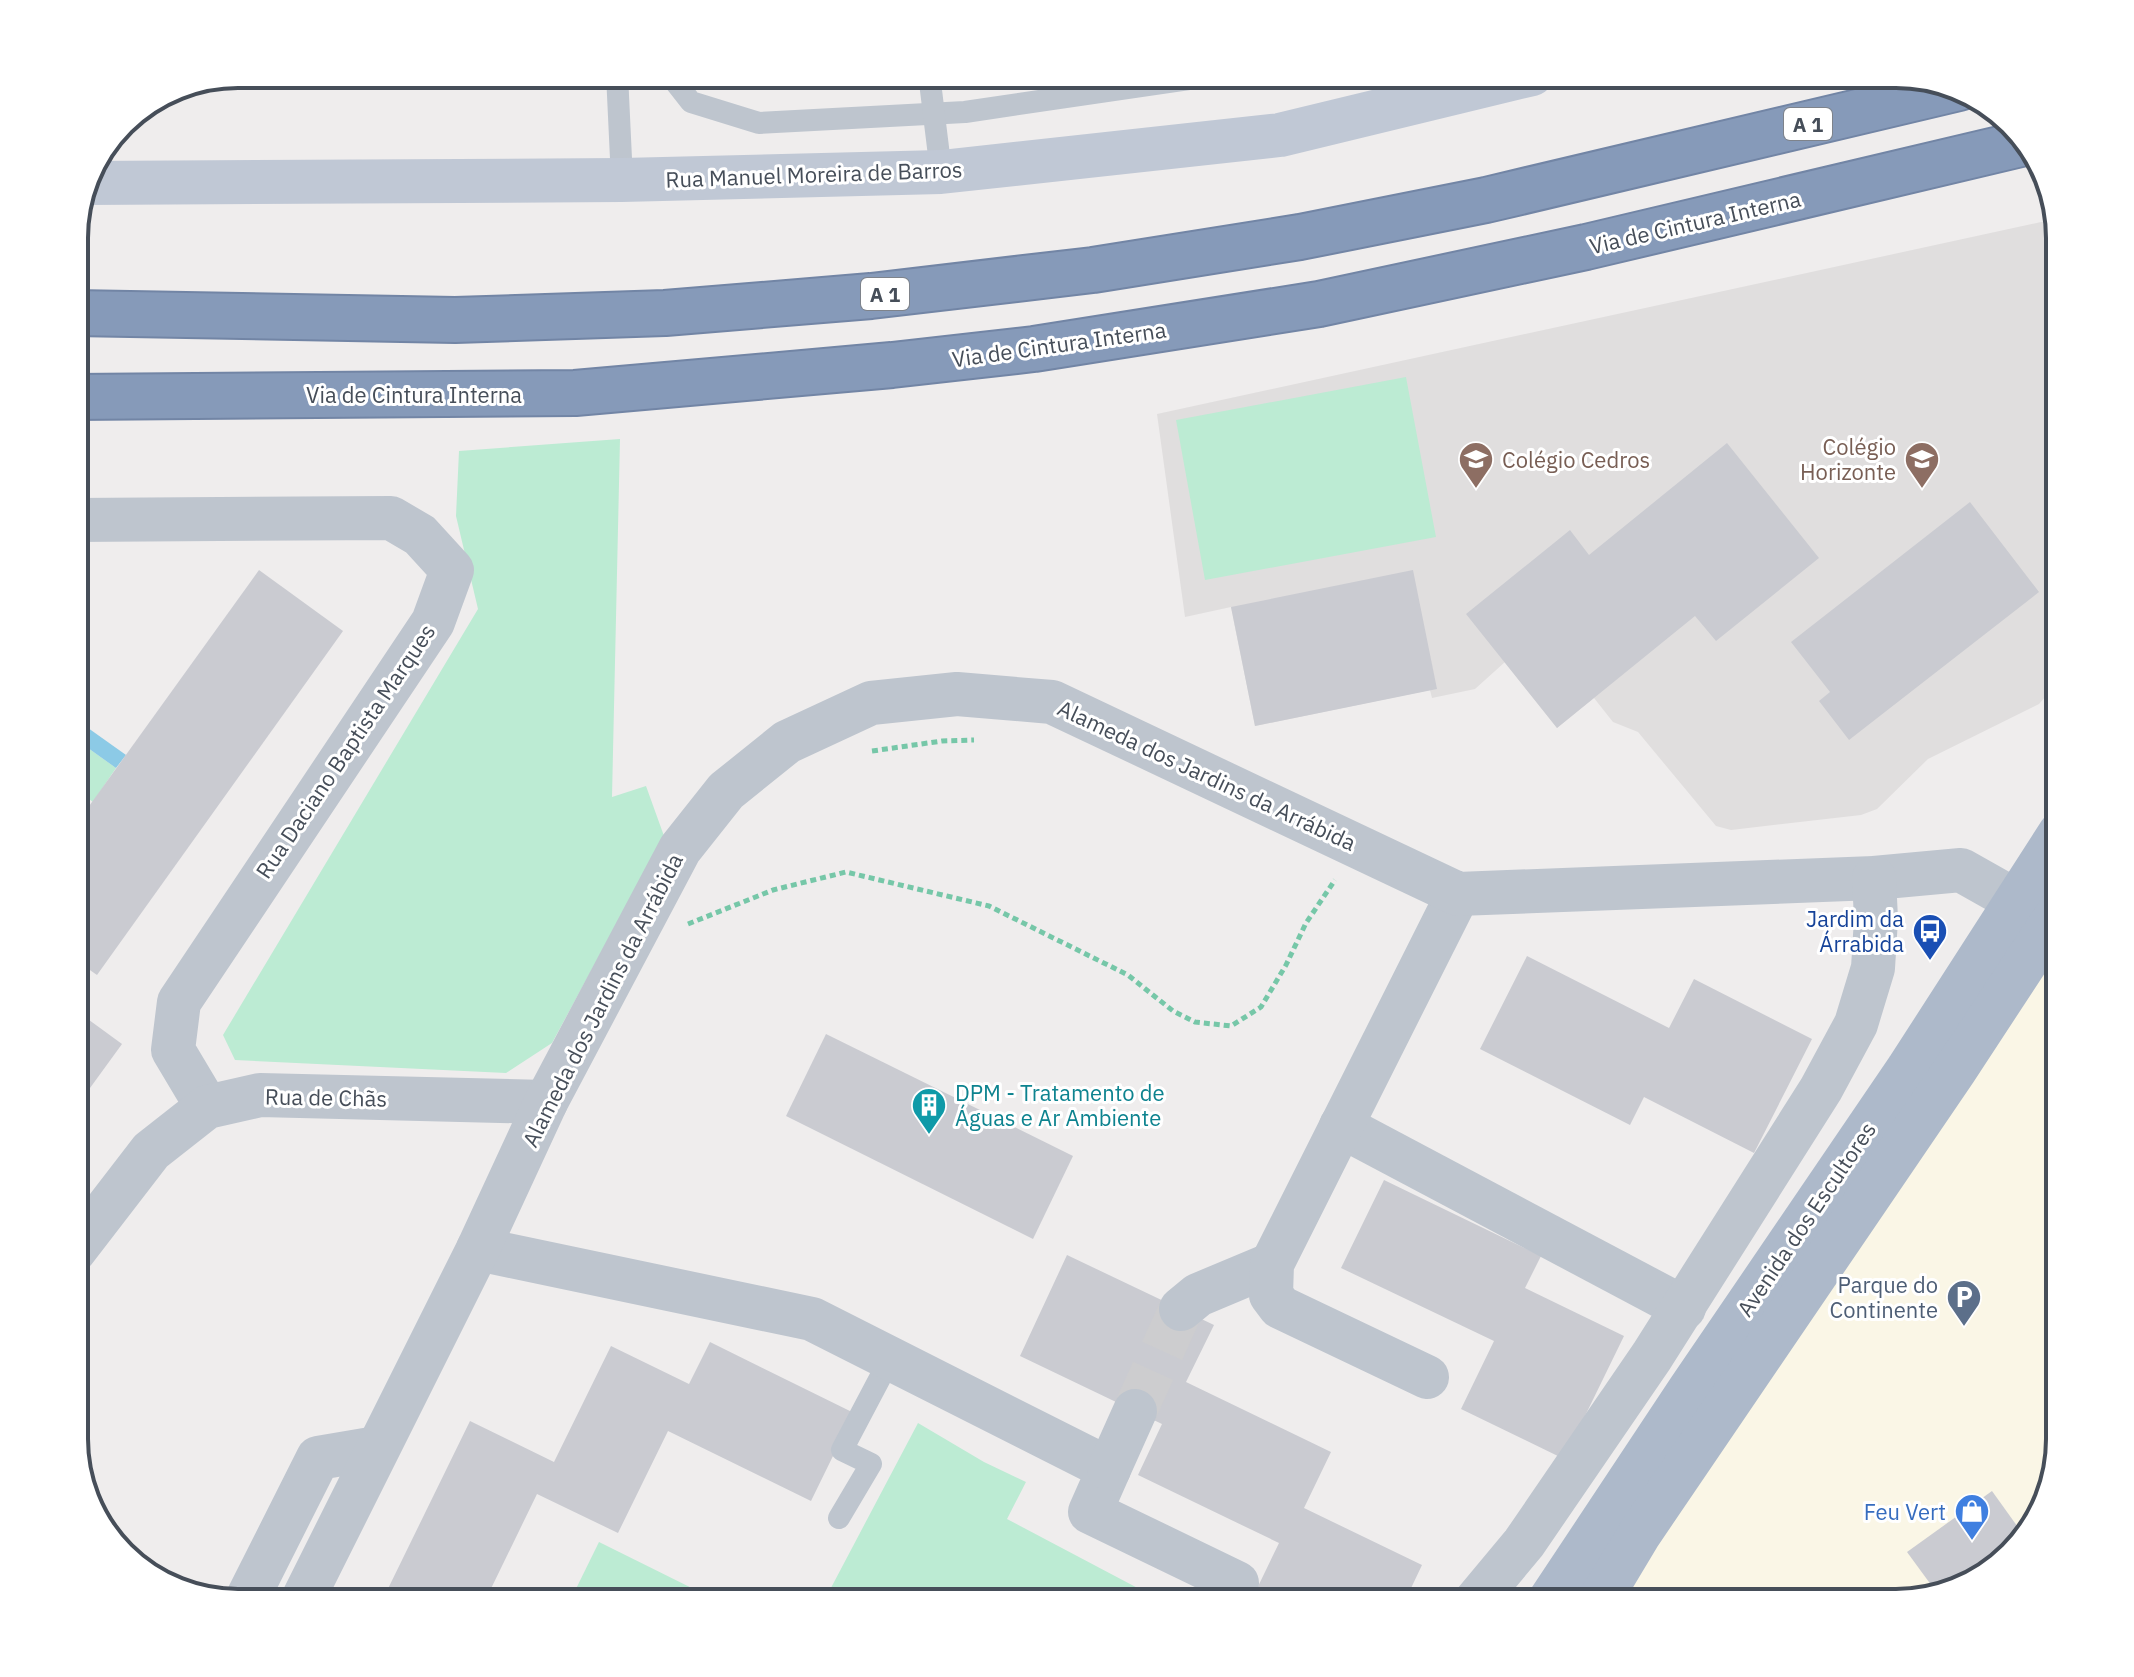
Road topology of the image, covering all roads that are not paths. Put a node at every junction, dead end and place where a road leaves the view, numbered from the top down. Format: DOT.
graph roads {
  1 [pos="618,88"];
  2 [pos="680,88"];
  3 [pos="930,88"];
  4 [pos="1128,88"];
  5 [pos="1474,88"];
  6 [pos="1935,94"];
  7 [pos="932,113"];
  8 [pos="2014,146"];
  9 [pos="941,172"];
  10 [pos="622,180"];
  11 [pos="98,183"];
  12 [pos="88,312"];
  13 [pos="88,397"];
  14 [pos="88,520"];
  15 [pos="2046,855"];
  16 [pos="1874,878"];
  17 [pos="1458,894"];
  18 [pos="2016,901"];
  19 [pos="2046,931"];
  20 [pos="546,1102"];
  21 [pos="207,1107"];
  22 [pos="1341,1126"];
  23 [pos="88,1233"];
  24 [pos="478,1249"];
  25 [pos="1272,1264"];
  26 [pos="1684,1308"];
  27 [pos="1181,1309"];
  28 [pos="890,1359"];
  29 [pos="1427,1377"];
  30 [pos="1135,1411"];
  31 [pos="377,1448"];
  32 [pos="1109,1469"];
  33 [pos="839,1518"];
  34 [pos="1237,1583"];
  35 [pos="252,1589"];
  36 [pos="308,1589"];
  37 [pos="1486,1589"];
  38 [pos="1557,1589"];
  39 [pos="1606,1589"];
  1 -- 10 [label="lane"];
  2 -- 7 [label="lane"];
  3 -- 7 [label="lane"];
  4 -- 7 [label="lane"];
  5 -- 9 [label="street, Rua Manuel Moreira de Barros"];
  6 -- 12 [label="highway, A 1"];
  7 -- 9 [label="lane"];
  8 -- 13 [label="highway, Via de Cintura Interna"];
  9 -- 10 [label="street, Rua Manuel Moreira de Barros"];
  10 -- 11 [label="street, Rua Manuel Moreira de Barros"];
  14 -- 21 [label="street, Rua Daciano Baptista Marques"];
  15 -- 18 [label="main road, Avenida dos Escultores"];
  16 -- 17 [label="street, Alameda dos Jardins da Arrábida"];
  16 -- 18 [label="street, Alameda dos Jardins da Arrábida"];
  16 -- 26 [label="street"];
  17 -- 20 [label="street, Alameda dos Jardins da Arrábida"];
  17 -- 22 [label="street"];
  18 -- 38 [label="main road, Avenida dos Escultores"];
  19 -- 39 [label="main road, Avenida dos Escultores"];
  20 -- 21 [label="street, Rua de Chãs"];
  20 -- 24 [label="street, Alameda dos Jardins da Arrábida"];
  21 -- 23 [label="street, Rua de Chãs"];
  22 -- 25 [label="street"];
  22 -- 26 [label="street"];
  24 -- 28 [label="street"];
  24 -- 31 [label="street, Alameda dos Jardins da Arrábida"];
  25 -- 27 [label="street"];
  25 -- 29 [label="street"];
  26 -- 37 [label="street"];
  28 -- 32 [label="street"];
  28 -- 33 [label="lane"];
  30 -- 32 [label="street"];
  31 -- 35 [label="street"];
  31 -- 36 [label="street, Alameda dos Jardins da Arrábida"];
  32 -- 34 [label="street"];
}
